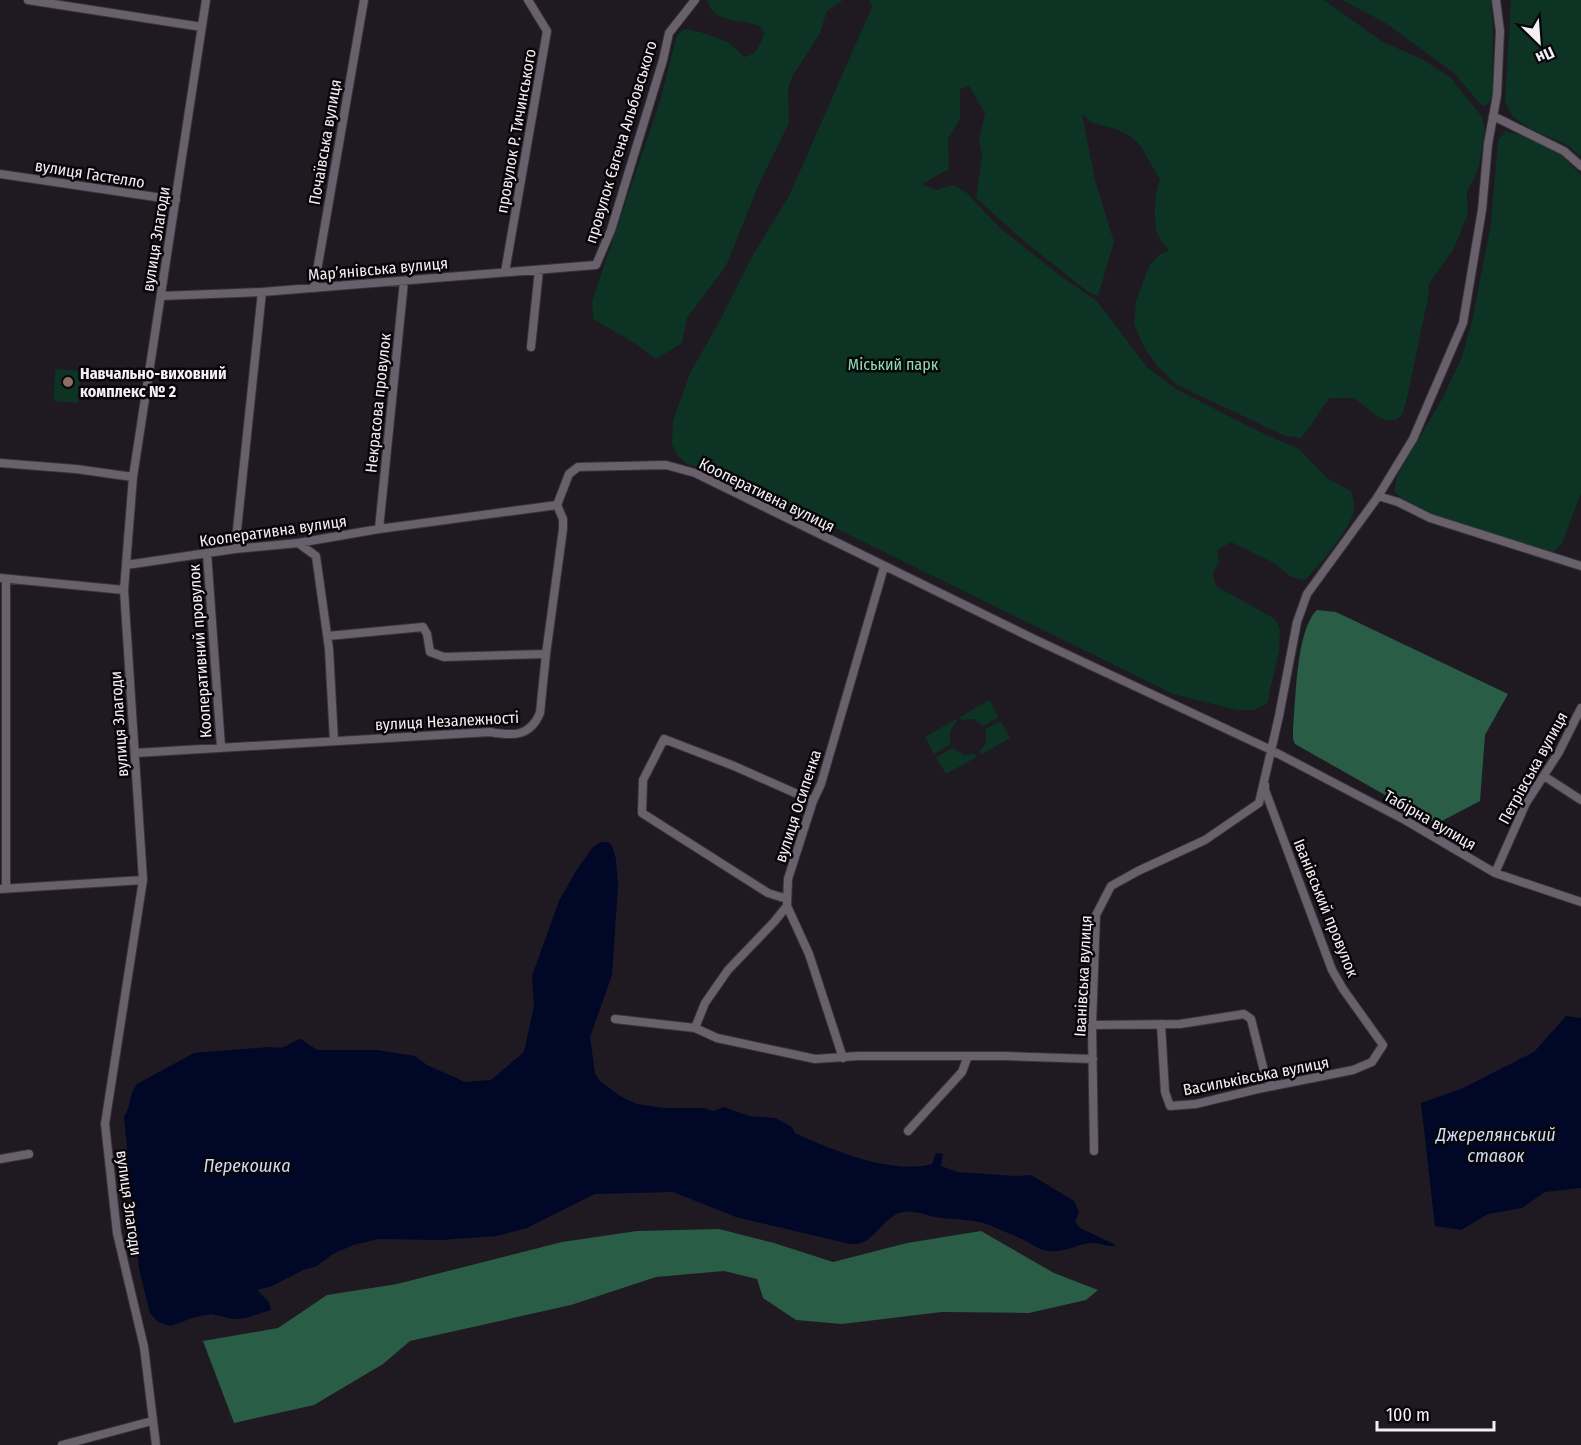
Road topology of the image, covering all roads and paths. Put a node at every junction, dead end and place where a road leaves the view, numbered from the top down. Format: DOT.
graph roads {
  1 [pos="28,0"];
  2 [pos="206,0"];
  3 [pos="364,0"];
  4 [pos="528,0"];
  5 [pos="694,0"];
  6 [pos="1496,0"];
  7 [pos="202,27"];
  8 [pos="1493,116"];
  9 [pos="1581,166"];
  10 [pos="0,174"];
  11 [pos="176,200"];
  12 [pos="597,265"];
  13 [pos="539,270"];
  14 [pos="506,272"];
  15 [pos="404,280"];
  16 [pos="314,288"];
  17 [pos="262,292"];
  18 [pos="161,296"];
  19 [pos="531,347"];
  20 [pos="0,463"];
  21 [pos="133,477"];
  22 [pos="1378,496"];
  23 [pos="557,505"];
  24 [pos="379,529"];
  25 [pos="298,543"];
  26 [pos="235,549"];
  27 [pos="207,554"];
  28 [pos="126,565"];
  29 [pos="1581,566"];
  30 [pos="884,567"];
  31 [pos="3,578"];
  32 [pos="124,590"];
  33 [pos="328,636"];
  34 [pos="546,654"];
  35 [pos="1581,708"];
  36 [pos="334,741"];
  37 [pos="221,747"];
  38 [pos="1271,750"];
  39 [pos="135,753"];
  40 [pos="1266,771"];
  41 [pos="1544,776"];
  42 [pos="1581,800"];
  43 [pos="813,801"];
  44 [pos="1495,873"];
  45 [pos="143,880"];
  46 [pos="3,889"];
  47 [pos="1581,902"];
  48 [pos="787,903"];
  49 [pos="615,1019"];
  50 [pos="1092,1024"];
  51 [pos="1161,1024"];
  52 [pos="695,1028"];
  53 [pos="1383,1045"];
  54 [pos="968,1056"];
  55 [pos="843,1058"];
  56 [pos="1093,1059"];
  57 [pos="1271,1086"];
  58 [pos="908,1131"];
  59 [pos="1094,1151"];
  60 [pos="29,1154"];
  61 [pos="0,1160"];
  62 [pos="152,1421"];
  63 [pos="62,1445"];
  64 [pos="156,1445"];
  1 -- 7 [label="street"];
  2 -- 7 [label="street, вулиця Злагоди"];
  3 -- 16 [label="street, Почаївська вулиця"];
  4 -- 14 [label="street, провулок Р. Тичинського"];
  5 -- 12 [label="street, провулок Євгена Альбовського"];
  6 -- 8 [label="street, Іванівська вулиця"];
  7 -- 11 [label="street, вулиця Злагоди"];
  8 -- 9 [label="street"];
  8 -- 22 [label="street, Іванівська вулиця"];
  10 -- 11 [label="street, вулиця Гастелло"];
  11 -- 18 [label="street, вулиця Злагоди"];
  12 -- 13 [label="street, Мар’янівська вулиця"];
  13 -- 14 [label="street, Мар’янівська вулиця"];
  13 -- 19 [label="street"];
  14 -- 15 [label="street, Мар’янівська вулиця"];
  15 -- 16 [label="street, Мар’янівська вулиця"];
  15 -- 24 [label="street, Некрасова провулок"];
  16 -- 17 [label="street, Мар’янівська вулиця"];
  17 -- 18 [label="street, Мар’янівська вулиця"];
  17 -- 26 [label="street"];
  18 -- 21 [label="street, вулиця Злагоди"];
  20 -- 21 [label="street"];
  21 -- 28 [label="street, вулиця Злагоди"];
  22 -- 29 [label="street"];
  22 -- 38 [label="street, Іванівська вулиця"];
  23 -- 24 [label="street, Кооперативна вулиця"];
  23 -- 30 [label="street, Кооперативна вулиця"];
  23 -- 34 [label="street, вулиця Незалежності"];
  24 -- 25 [label="street, Кооперативна вулиця"];
  25 -- 26 [label="street, Кооперативна вулиця"];
  25 -- 33 [label="street"];
  26 -- 27 [label="street, Кооперативна вулиця"];
  27 -- 28 [label="street, Кооперативна вулиця"];
  27 -- 37 [label="street, Кооперативний провулок"];
  28 -- 32 [label="street, вулиця Злагоди"];
  30 -- 38 [label="street, Кооперативна вулиця"];
  30 -- 43 [label="street, вулиця Осипенка"];
  31 -- 32 [label="street"];
  31 -- 46 [label="street"];
  32 -- 39 [label="street, вулиця Злагоди"];
  33 -- 34 [label="street"];
  33 -- 36 [label="street"];
  34 -- 36 [label="street, вулиця Незалежності"];
  35 -- 41 [label="street, Петрівська вулиця"];
  36 -- 37 [label="street, вулиця Незалежності"];
  37 -- 39 [label="street, вулиця Незалежності"];
  38 -- 40 [label="street, Іванівська вулиця"];
  38 -- 44 [label="street, Табірна вулиця"];
  39 -- 45 [label="street, вулиця Злагоди"];
  40 -- 50 [label="street, Іванівська вулиця"];
  40 -- 53 [label="street, Іванівський провулок"];
  41 -- 42 [label="street"];
  41 -- 44 [label="street, Петрівська вулиця"];
  43 -- 48 [label="street, вулиця Осипенка"];
  43 -- 48 [label="street"];
  44 -- 47 [label="street, Табірна вулиця"];
  45 -- 46 [label="street"];
  45 -- 62 [label="street, вулиця Злагоди"];
  48 -- 52 [label="street"];
  48 -- 55 [label="street"];
  49 -- 52 [label="street"];
  50 -- 51 [label="street"];
  50 -- 56 [label="street, Іванівська вулиця"];
  51 -- 57 [label="street"];
  51 -- 57 [label="street, Васильківська вулиця"];
  52 -- 55 [label="street"];
  53 -- 57 [label="street, Васильківська вулиця"];
  54 -- 55 [label="street"];
  54 -- 56 [label="street"];
  54 -- 58 [label="street"];
  56 -- 59 [label="street, Іванівська вулиця"];
  60 -- 61 [label="street"];
  62 -- 63 [label="street"];
  62 -- 64 [label="street, вулиця Злагоди"];
}
